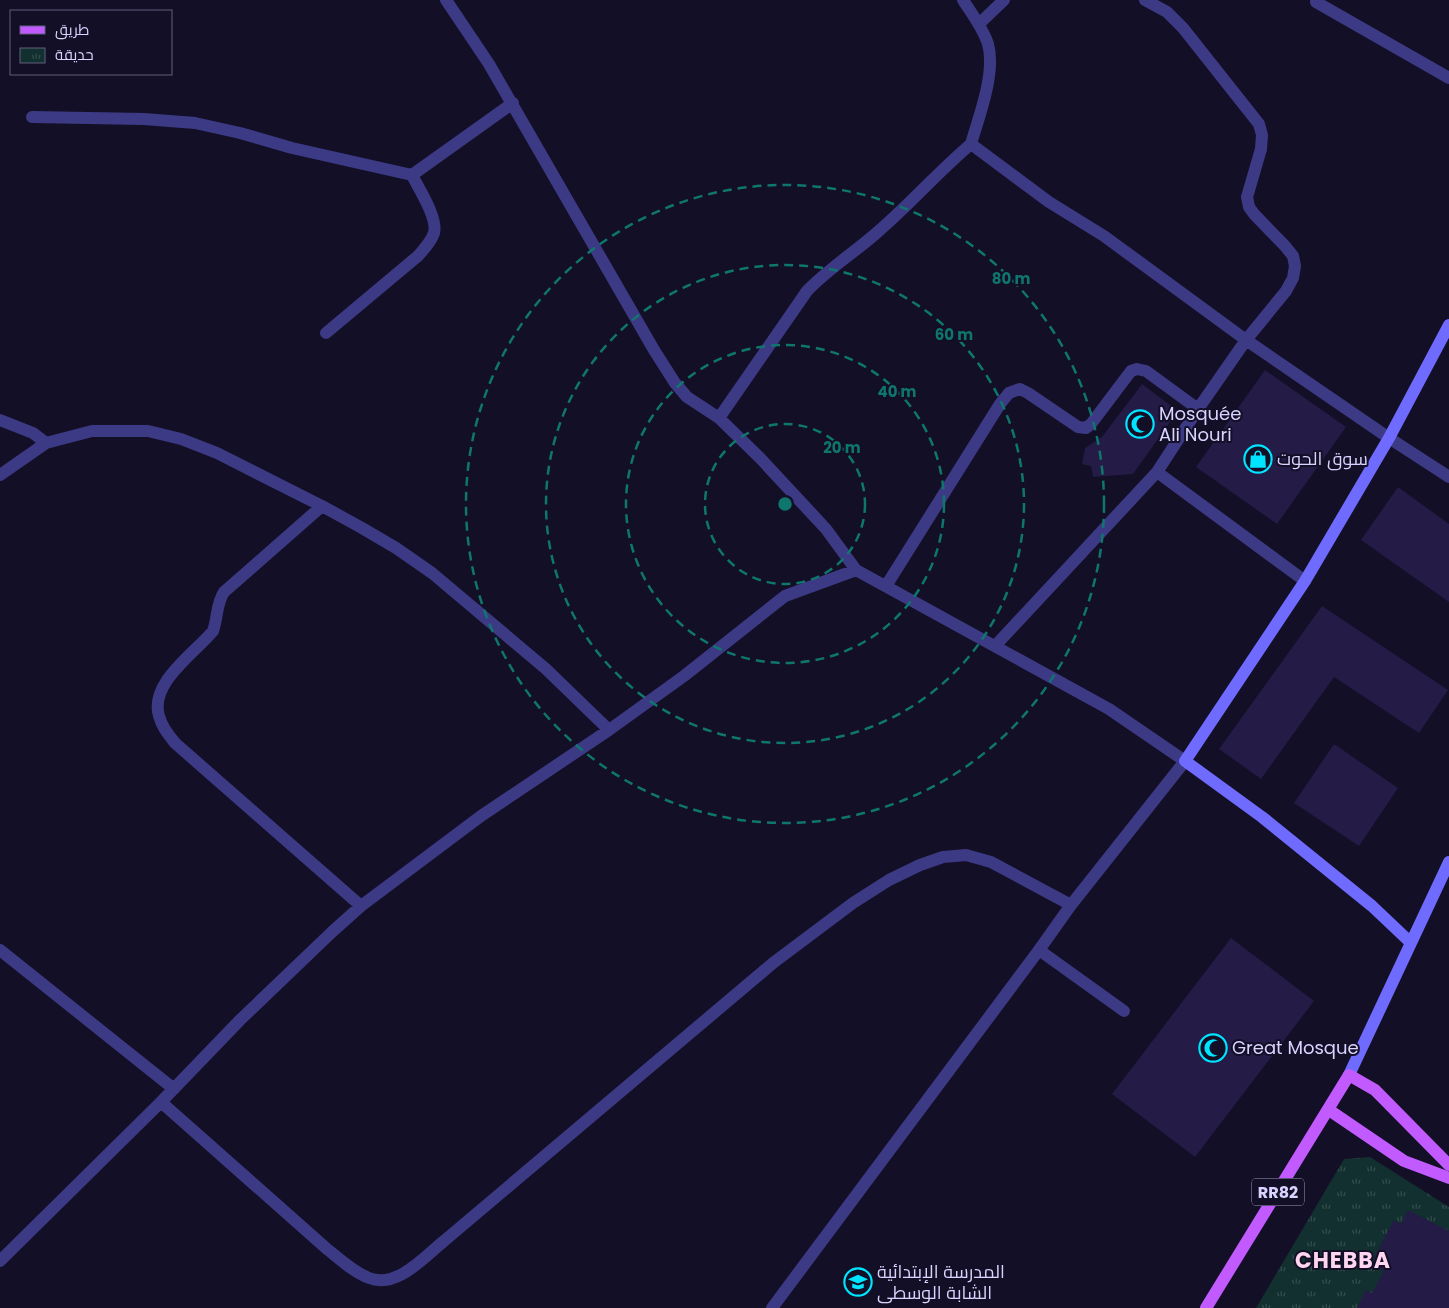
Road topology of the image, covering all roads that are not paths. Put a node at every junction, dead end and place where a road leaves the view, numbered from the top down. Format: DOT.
graph roads {
  1 [pos="446,0"];
  2 [pos="963,0"];
  3 [pos="1004,0"];
  4 [pos="1144,0"];
  5 [pos="1316,2"];
  6 [pos="979,24"];
  7 [pos="1449,78"];
  8 [pos="513,104"];
  9 [pos="32,117"];
  10 [pos="971,144"];
  11 [pos="412,175"];
  12 [pos="1449,325"];
  13 [pos="326,332"];
  14 [pos="1246,340"];
  15 [pos="1198,409"];
  16 [pos="719,418"];
  17 [pos="0,420"];
  18 [pos="1389,438"];
  19 [pos="46,443"];
  20 [pos="1157,472"];
  21 [pos="0,475"];
  22 [pos="1449,476"];
  23 [pos="322,506"];
  24 [pos="856,570"];
  25 [pos="1305,581"];
  26 [pos="886,586"];
  27 [pos="995,646"];
  28 [pos="609,730"];
  29 [pos="1185,762"];
  30 [pos="1449,862"];
  31 [pos="1071,905"];
  32 [pos="361,906"];
  33 [pos="1410,942"];
  34 [pos="0,950"];
  35 [pos="1040,950"];
  36 [pos="1124,1011"];
  37 [pos="1349,1075"];
  38 [pos="174,1089"];
  39 [pos="161,1102"];
  40 [pos="1329,1110"];
  41 [pos="1449,1165"];
  42 [pos="1449,1178"];
  43 [pos="0,1261"];
  44 [pos="772,1308"];
  45 [pos="1206,1308"];
  1 -- 8 [label="street"];
  2 -- 6 [label="street"];
  3 -- 6 [label="street"];
  4 -- 14 [label="street"];
  5 -- 7 [label="street"];
  6 -- 10 [label="street"];
  8 -- 11 [label="street"];
  8 -- 16 [label="street"];
  9 -- 11 [label="street"];
  10 -- 14 [label="street"];
  10 -- 16 [label="street"];
  11 -- 13 [label="street"];
  12 -- 18 [label="street"];
  14 -- 15 [label="street"];
  14 -- 18 [label="street"];
  15 -- 20 [label="street"];
  15 -- 26 [label="street"];
  16 -- 24 [label="street"];
  17 -- 19 [label="street"];
  18 -- 22 [label="street"];
  18 -- 25 [label="street"];
  19 -- 21 [label="street"];
  19 -- 23 [label="street"];
  20 -- 25 [label="street"];
  20 -- 27 [label="street"];
  23 -- 28 [label="street"];
  23 -- 32 [label="street"];
  24 -- 26 [label="street"];
  24 -- 28 [label="street"];
  25 -- 29 [label="street"];
  26 -- 27 [label="street"];
  27 -- 29 [label="street"];
  28 -- 32 [label="street"];
  29 -- 31 [label="street"];
  29 -- 33 [label="street"];
  30 -- 33 [label="street"];
  31 -- 35 [label="street"];
  31 -- 39 [label="street"];
  32 -- 38 [label="street"];
  33 -- 37 [label="street"];
  34 -- 38 [label="street"];
  35 -- 36 [label="street"];
  35 -- 44 [label="street"];
  37 -- 40 [label="main road, RR82"];
  37 -- 41 [label="main road"];
  38 -- 39 [label="street"];
  39 -- 43 [label="street"];
  40 -- 42 [label="main road"];
  40 -- 45 [label="main road, RR82"];
}
